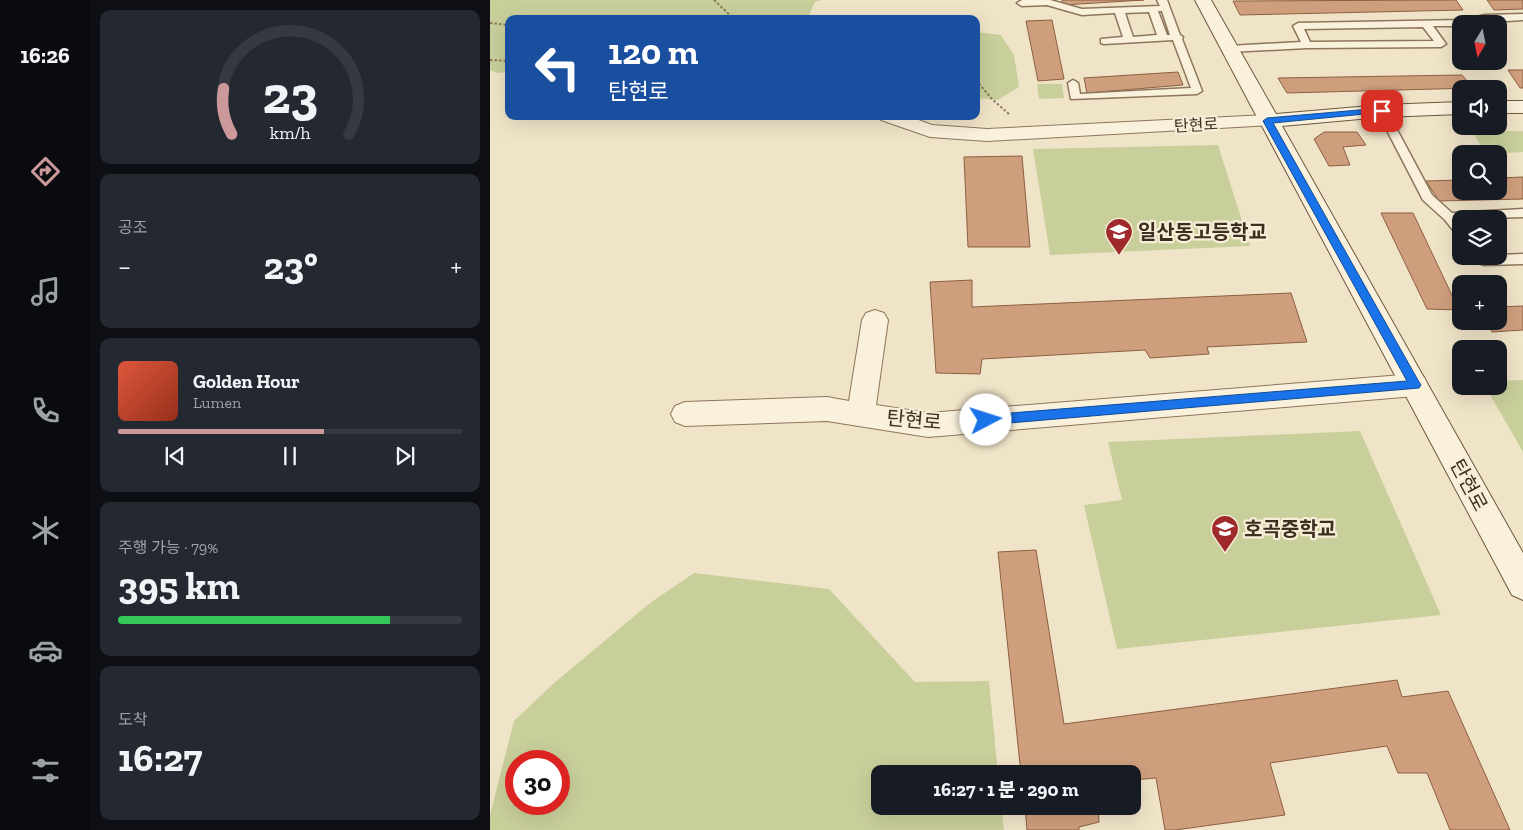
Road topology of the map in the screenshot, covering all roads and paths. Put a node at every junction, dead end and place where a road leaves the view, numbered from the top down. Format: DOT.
graph roads {
  1 [pos="714,0"];
  2 [pos="1203,0"];
  3 [pos="1022,3"];
  4 [pos="1164,4"];
  5 [pos="1152,8"];
  6 [pos="1119,10"];
  7 [pos="730,15"];
  8 [pos="1523,17"];
  9 [pos="490,23"];
  10 [pos="1426,24"];
  11 [pos="505,25"];
  12 [pos="1178,37"];
  13 [pos="1162,38"];
  14 [pos="1129,40"];
  15 [pos="1104,41"];
  16 [pos="1307,45"];
  17 [pos="1229,49"];
  18 [pos="490,60"];
  19 [pos="505,62"];
  20 [pos="1073,83"];
  21 [pos="980,84"];
  22 [pos="1523,107"];
  23 [pos="1452,108"];
  24 [pos="1507,108"];
  25 [pos="1382,111"];
  26 [pos="1014,119"];
  27 [pos="900,120"];
  28 [pos="1267,121"];
  29 [pos="1523,213"];
  30 [pos="1449,217"];
  31 [pos="1452,221"];
  32 [pos="1507,259"];
  33 [pos="1523,259"];
  34 [pos="875,320"];
  35 [pos="1415,385"];
  36 [pos="684,414"];
  37 [pos="862,414"];
  38 [pos="1523,584"];
  1 -- 7 [label="path"];
  2 -- 17 [label="street, 탄현로"];
  3 -- 6 [label="lane"];
  4 -- 5 [label="lane"];
  4 -- 12 [label="lane"];
  5 -- 6 [label="lane"];
  5 -- 13 [label="lane"];
  6 -- 14 [label="lane"];
  8 -- 10 [label="lane"];
  9 -- 11 [label="path"];
  10 -- 16 [label="lane"];
  10 -- 16 [label="lane"];
  12 -- 13 [label="lane"];
  12 -- 20 [label="lane"];
  13 -- 14 [label="lane"];
  14 -- 15 [label="lane"];
  16 -- 17 [label="lane"];
  17 -- 28 [label="street, 탄현로"];
  18 -- 19 [label="path"];
  21 -- 26 [label="path"];
  22 -- 24 [label="street"];
  23 -- 25 [label="street, 탄현로"];
  25 -- 28 [label="street, 탄현로"];
  25 -- 30 [label="lane"];
  27 -- 28 [label="street, 탄현로"];
  28 -- 35 [label="street, 탄현로"];
  29 -- 30 [label="lane"];
  30 -- 31 [label="lane"];
  32 -- 33 [label="lane"];
  34 -- 37 [label="street"];
  35 -- 37 [label="street, 탄현로"];
  35 -- 38 [label="street, 탄현로"];
  36 -- 37 [label="street, 탄현로"];
}
